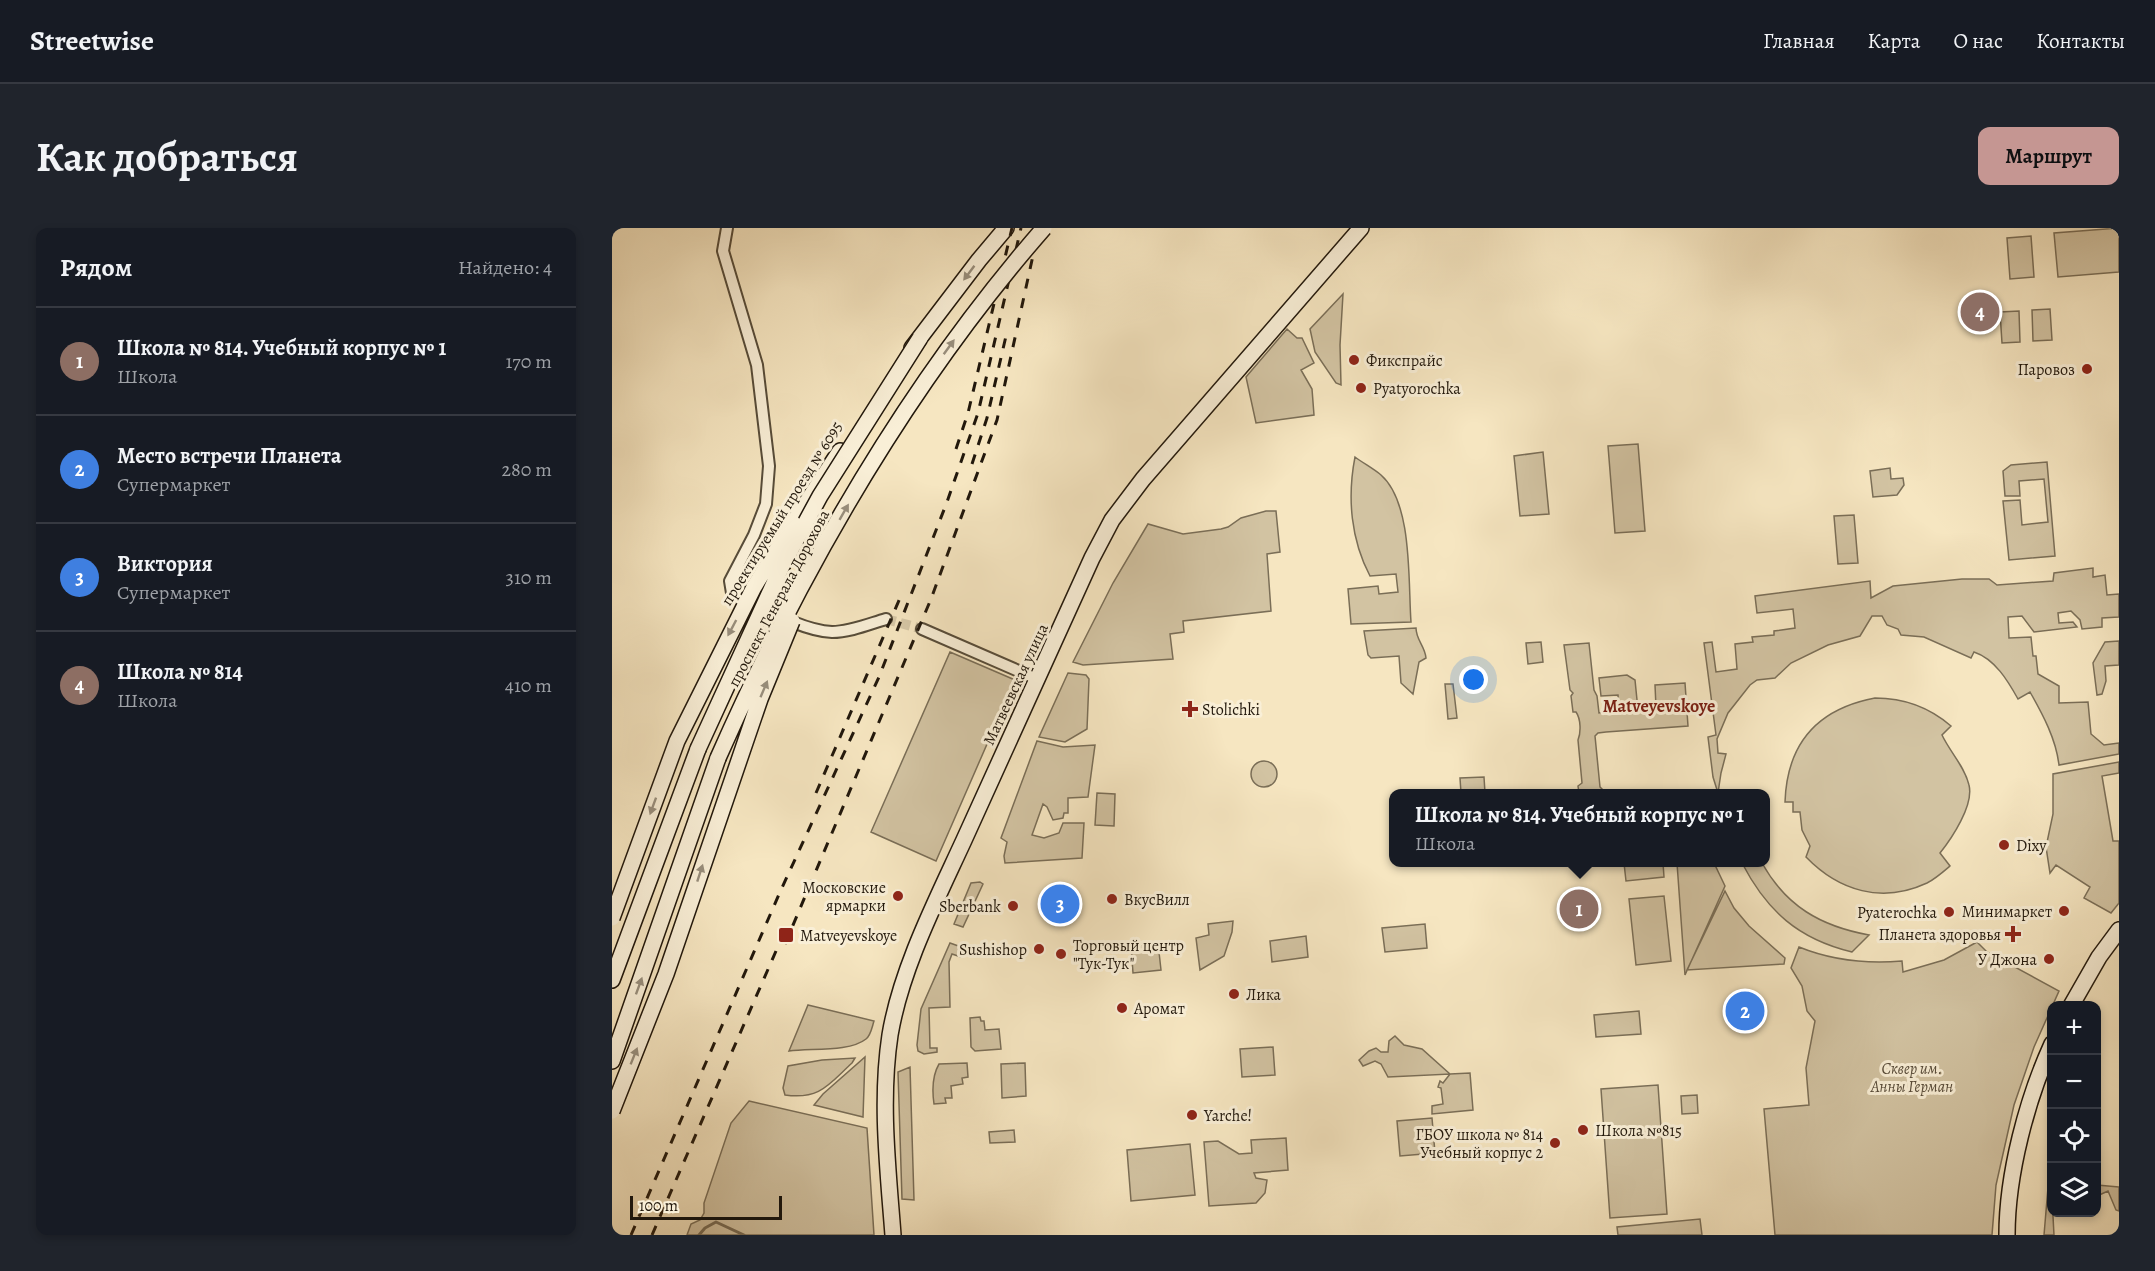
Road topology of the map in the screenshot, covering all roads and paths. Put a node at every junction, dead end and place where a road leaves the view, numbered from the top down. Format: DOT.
graph roads {
  1 [pos="726,228"];
  2 [pos="1006,228"];
  3 [pos="1044,228"];
  4 [pos="1361,228"];
  5 [pos="920,338"];
  6 [pos="815,562"];
  7 [pos="886,619"];
  8 [pos="922,629"];
  9 [pos="1037,679"];
  10 [pos="612,918"];
  11 [pos="2119,930"];
  12 [pos="612,980"];
  13 [pos="2073,1001"];
  14 [pos="2047,1055"];
  15 [pos="612,1061"];
  16 [pos="612,1111"];
  17 [pos="893,1235"];
  18 [pos="2007,1235"];
  1 -- 7 [label="street"];
  2 -- 5 [label="main road, проспект Генерала Дорохова, one-way"];
  6 -- 3 [label="main road, проспект Генерала Дорохова, one-way, bridge"];
  4 -- 9 [label="main road, Матвеевская улица"];
  5 -- 10 [label="main road, проектируемый проезд № 6095, one-way, bridge"];
  5 -- 12 [label="main road, проспект Генерала Дорохова, bridge"];
  15 -- 6 [label="main road, проспект Генерала Дорохова, one-way, bridge"];
  16 -- 6 [label="main road, one-way, bridge"];
  8 -- 9 [label="street"];
  9 -- 17 [label="main road, Матвеевская улица"];
  11 -- 13 [label="main road"];
  14 -- 18 [label="main road"];
}
